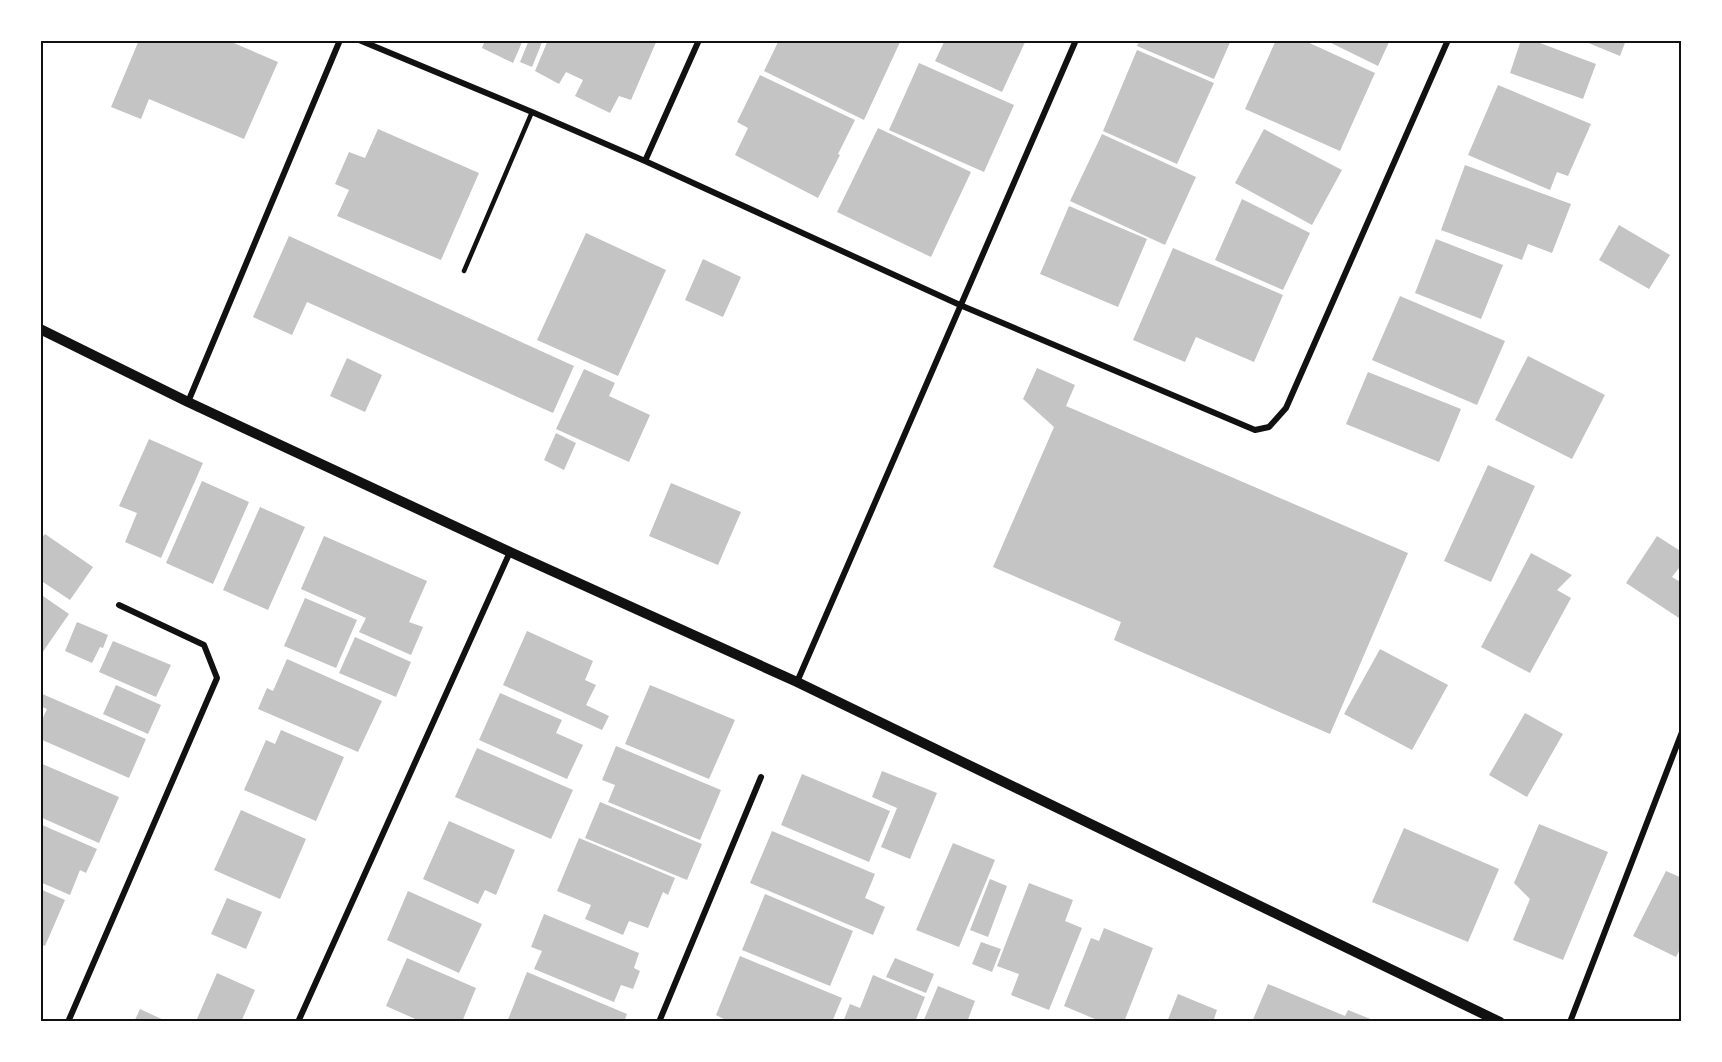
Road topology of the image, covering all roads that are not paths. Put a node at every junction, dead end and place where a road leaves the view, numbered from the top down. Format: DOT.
graph roads {
  1 [pos="339,40"];
  2 [pos="359,40"];
  3 [pos="699,40"];
  4 [pos="1076,40"];
  5 [pos="1448,40"];
  6 [pos="532,112"];
  7 [pos="645,161"];
  8 [pos="464,272"];
  9 [pos="960,305"];
  10 [pos="40,330"];
  11 [pos="188,402"];
  12 [pos="510,552"];
  13 [pos="119,605"];
  14 [pos="796,682"];
  15 [pos="1682,732"];
  16 [pos="761,777"];
  17 [pos="68,1022"];
  18 [pos="298,1022"];
  19 [pos="659,1022"];
  20 [pos="1500,1022"];
  21 [pos="1570,1022"];
  1 -- 11 [label="street"];
  2 -- 6 [label="street"];
  3 -- 7 [label="street"];
  4 -- 9 [label="street"];
  5 -- 9 [label="street"];
  6 -- 7 [label="street"];
  6 -- 8 [label="lane"];
  7 -- 9 [label="street"];
  9 -- 14 [label="street"];
  10 -- 11 [label="street"];
  11 -- 12 [label="street"];
  12 -- 14 [label="street"];
  12 -- 18 [label="street"];
  13 -- 17 [label="street"];
  14 -- 20 [label="street"];
  15 -- 21 [label="street"];
  16 -- 19 [label="street"];
}
